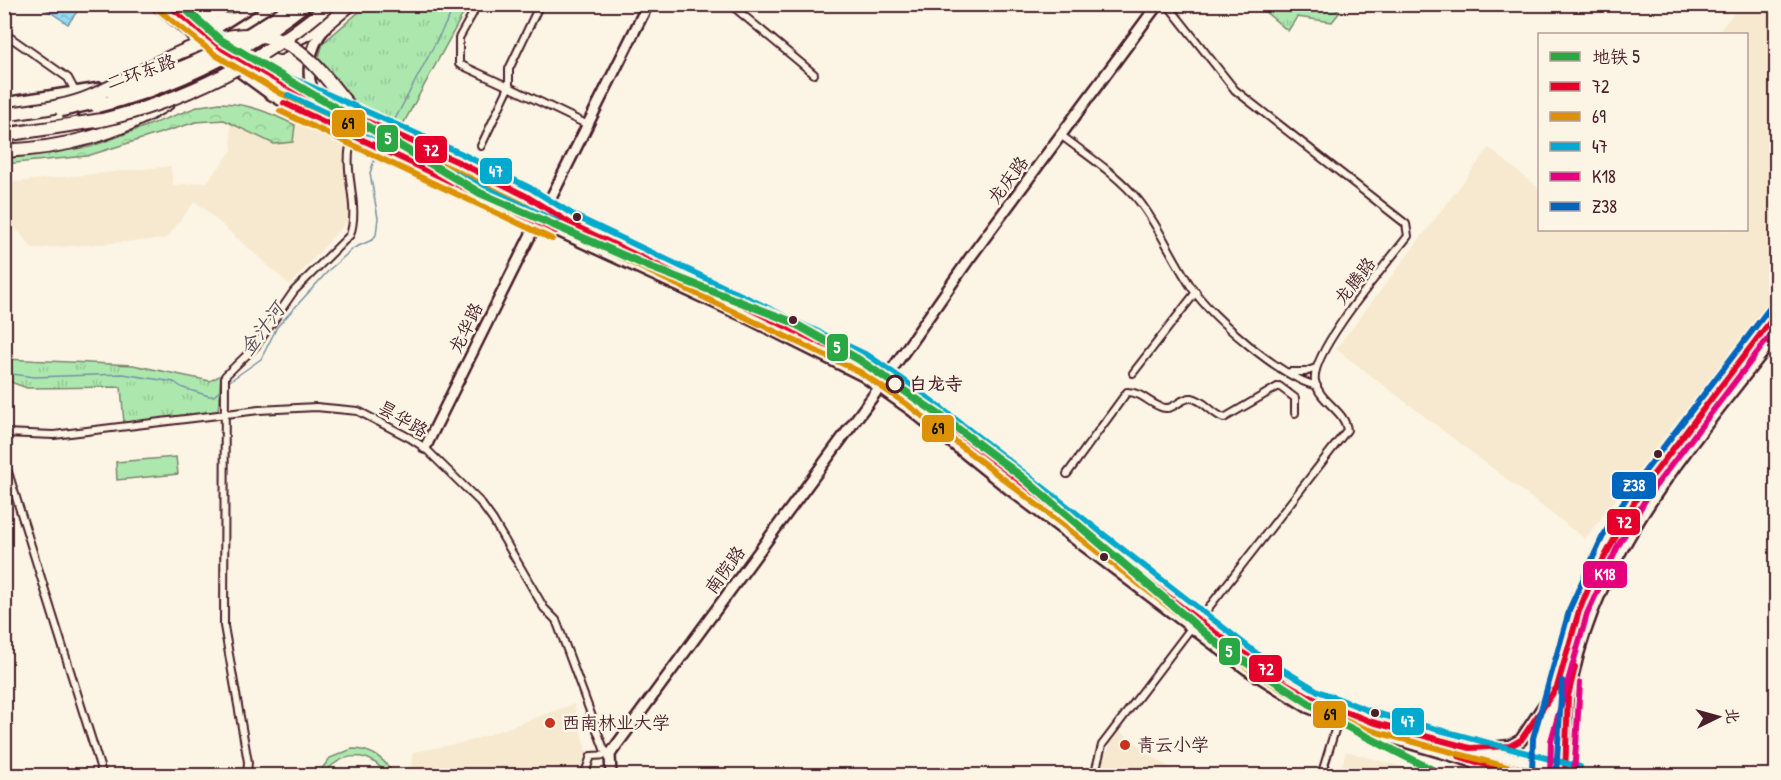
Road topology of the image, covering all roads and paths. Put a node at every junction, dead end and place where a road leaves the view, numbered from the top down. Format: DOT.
graph roads {
  1 [pos="155,4"];
  2 [pos="166,4"];
  3 [pos="276,4"];
  4 [pos="293,4"];
  5 [pos="306,4"];
  6 [pos="329,4"];
  7 [pos="344,4"];
  8 [pos="351,4"];
  9 [pos="540,4"];
  10 [pos="648,4"];
  11 [pos="730,4"];
  12 [pos="1158,4"];
  13 [pos="1167,4"];
  14 [pos="473,12"];
  15 [pos="332,21"];
  16 [pos="4,33"];
  17 [pos="210,44"];
  18 [pos="240,66"];
  19 [pos="814,74"];
  20 [pos="117,83"];
  21 [pos="509,87"];
  22 [pos="76,93"];
  23 [pos="184,93"];
  24 [pos="4,103"];
  25 [pos="323,103"];
  26 [pos="4,110"];
  27 [pos="341,110"];
  28 [pos="4,118"];
  29 [pos="586,124"];
  30 [pos="335,129"];
  31 [pos="4,136"];
  32 [pos="352,136"];
  33 [pos="1062,136"];
  34 [pos="481,146"];
  35 [pos="4,152"];
  36 [pos="546,208"];
  37 [pos="537,222"];
  38 [pos="573,225"];
  39 [pos="1196,292"];
  40 [pos="715,300"];
  41 [pos="1776,314"];
  42 [pos="1776,335"];
  43 [pos="1316,368"];
  44 [pos="1286,371"];
  45 [pos="1133,373"];
  46 [pos="886,377"];
  47 [pos="1317,386"];
  48 [pos="879,387"];
  49 [pos="1295,413"];
  50 [pos="224,416"];
  51 [pos="4,433"];
  52 [pos="425,448"];
  53 [pos="4,459"];
  54 [pos="1066,474"];
  55 [pos="1199,620"];
  56 [pos="1191,627"];
  57 [pos="1557,687"];
  58 [pos="1338,720"];
  59 [pos="1481,749"];
  60 [pos="610,754"];
  61 [pos="1471,760"];
  62 [pos="1540,770"];
  63 [pos="1565,774"];
  64 [pos="103,776"];
  65 [pos="247,776"];
  66 [pos="584,776"];
  67 [pos="611,776"];
  68 [pos="1094,776"];
  69 [pos="1321,776"];
  70 [pos="1492,776"];
  71 [pos="1521,776"];
  72 [pos="1578,776"];
  1 -- 17 [label="main road"];
  2 -- 17 [label="main road"];
  3 -- 17 [label="main road"];
  4 -- 26 [label="main road, 二环东路, bridge"];
  5 -- 28 [label="highway, bridge"];
  6 -- 18 [label="main road"];
  6 -- 31 [label="highway, bridge"];
  7 -- 15 [label="main road"];
  8 -- 15 [label="highway"];
  9 -- 21 [label="street"];
  10 -- 29 [label="main road"];
  11 -- 19 [label="street"];
  12 -- 33 [label="main road, 龙庆路"];
  13 -- 43 [label="street, 龙腾路"];
  14 -- 21 [label="street"];
  15 -- 18 [label="highway"];
  15 -- 25 [label="main road"];
  16 -- 22 [label="street"];
  17 -- 18 [label="main road"];
  17 -- 20 [label="main road"];
  18 -- 23 [label="main road"];
  18 -- 25 [label="main road"];
  18 -- 30 [label="main road"];
  20 -- 22 [label="main road"];
  20 -- 28 [label="highway, bridge"];
  20 -- 38 [label="highway, bridge"];
  21 -- 29 [label="street"];
  21 -- 34 [label="street"];
  22 -- 24 [label="main road"];
  23 -- 31 [label="main road"];
  23 -- 35 [label="highway"];
  25 -- 27 [label="main road"];
  27 -- 30 [label="main road"];
  27 -- 36 [label="main road"];
  29 -- 36 [label="main road"];
  30 -- 32 [label="main road"];
  32 -- 37 [label="main road"];
  32 -- 50 [label="street"];
  33 -- 39 [label="street"];
  33 -- 46 [label="main road, 龙庆路"];
  36 -- 38 [label="main road"];
  37 -- 40 [label="main road"];
  37 -- 52 [label="main road, 龙华路"];
  38 -- 40 [label="main road"];
  39 -- 44 [label="street"];
  39 -- 45 [label="street"];
  40 -- 46 [label="main road"];
  40 -- 48 [label="main road"];
  41 -- 57 [label="main road"];
  42 -- 63 [label="main road"];
  43 -- 44 [label="street"];
  43 -- 47 [label="street"];
  44 -- 47 [label="street"];
  46 -- 48 [label="main road, 龙庆路"];
  46 -- 55 [label="main road"];
  47 -- 55 [label="street"];
  48 -- 56 [label="main road"];
  48 -- 60 [label="main road, 南院路"];
  49 -- 54 [label="street"];
  50 -- 51 [label="street, 昙华路"];
  50 -- 52 [label="street, 昙华路"];
  50 -- 65 [label="street"];
  52 -- 60 [label="street, 昙华路"];
  53 -- 64 [label="street"];
  55 -- 59 [label="main road"];
  56 -- 58 [label="main road"];
  56 -- 68 [label="street"];
  57 -- 59 [label="main road"];
  57 -- 62 [label="main road"];
  58 -- 61 [label="main road"];
  58 -- 69 [label="street"];
  59 -- 62 [label="main road"];
  60 -- 66 [label="street"];
  60 -- 67 [label="main road"];
  61 -- 70 [label="highway"];
  61 -- 71 [label="main road"];
  62 -- 63 [label="main road"];
  63 -- 72 [label="main road"];
}
